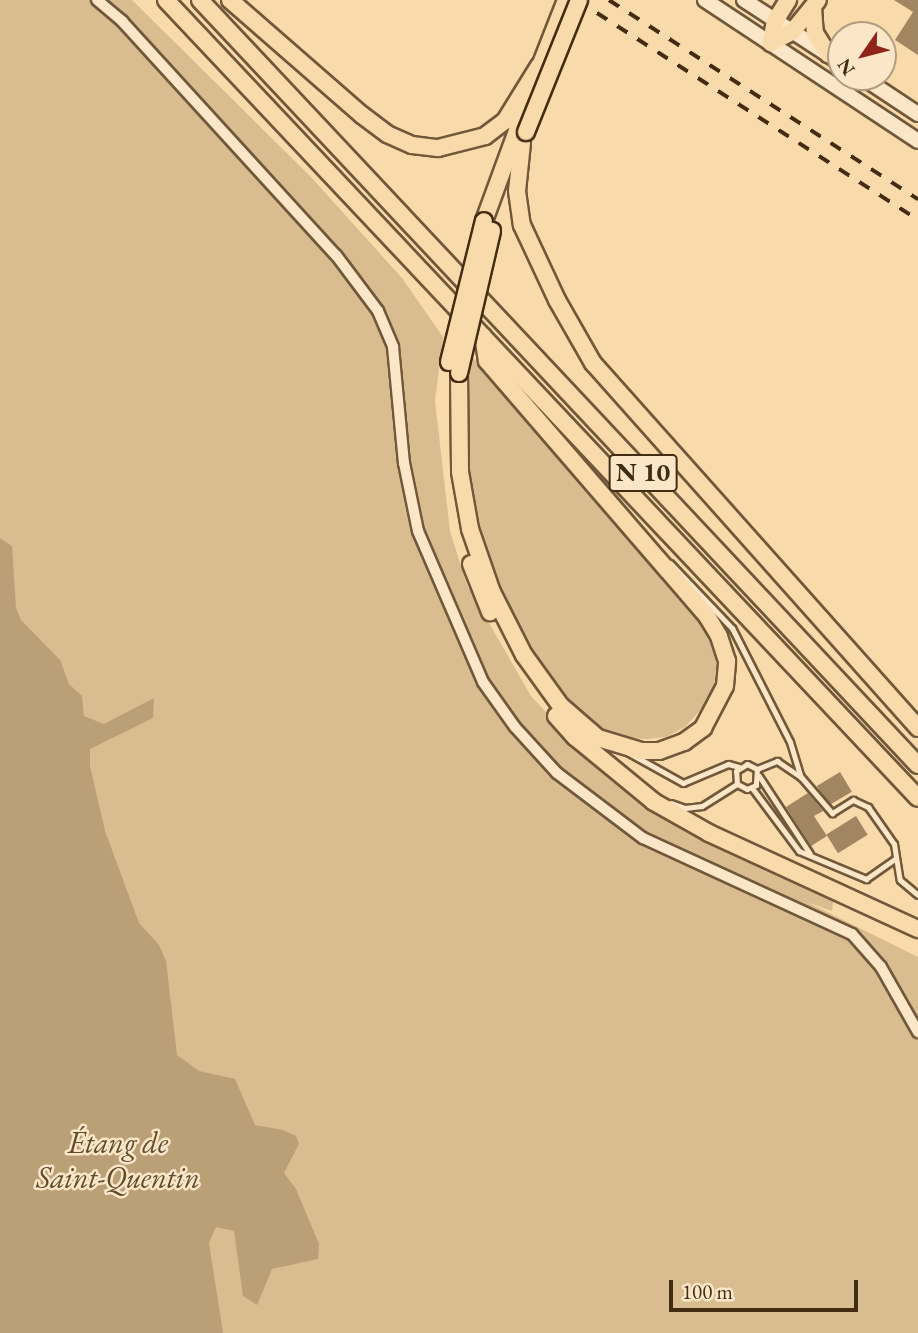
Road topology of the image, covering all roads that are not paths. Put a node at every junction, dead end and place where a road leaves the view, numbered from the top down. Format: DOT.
graph roads {
  1 [pos="97,0"];
  2 [pos="166,0"];
  3 [pos="200,0"];
  4 [pos="230,0"];
  5 [pos="566,0"];
  6 [pos="579,0"];
  7 [pos="705,0"];
  8 [pos="744,0"];
  9 [pos="789,0"];
  10 [pos="816,4"];
  11 [pos="775,21"];
  12 [pos="792,32"];
  13 [pos="771,43"];
  14 [pos="827,49"];
  15 [pos="827,54"];
  16 [pos="883,91"];
  17 [pos="918,114"];
  18 [pos="518,130"];
  19 [pos="918,141"];
  20 [pos="483,335"];
  21 [pos="454,367"];
  22 [pos="640,538"];
  23 [pos="918,728"];
  24 [pos="622,748"];
  25 [pos="918,765"];
  26 [pos="739,768"];
  27 [pos="758,772"];
  28 [pos="801,777"];
  29 [pos="737,783"];
  30 [pos="752,788"];
  31 [pos="918,798"];
  32 [pos="650,800"];
  33 [pos="812,857"];
  34 [pos="895,859"];
  35 [pos="918,895"];
  36 [pos="918,929"];
  37 [pos="918,1032"];
  1 -- 37 [label="street"];
  2 -- 20 [label="main road, N 10"];
  3 -- 25 [label="main road, N 10"];
  4 -- 18 [label="main road"];
  5 -- 18 [label="main road"];
  6 -- 18 [label="main road, bridge"];
  7 -- 13 [label="main road"];
  8 -- 11 [label="main road"];
  9 -- 11 [label="main road"];
  10 -- 12 [label="main road"];
  10 -- 14 [label="main road"];
  11 -- 12 [label="main road"];
  11 -- 13 [label="main road"];
  12 -- 13 [label="main road"];
  12 -- 15 [label="main road"];
  13 -- 19 [label="main road"];
  16 -- 17 [label="main road"];
  18 -- 21 [label="main road, bridge"];
  18 -- 23 [label="main road"];
  20 -- 22 [label="main road"];
  20 -- 31 [label="main road, N 10"];
  21 -- 24 [label="main road"];
  21 -- 32 [label="main road"];
  22 -- 24 [label="main road"];
  22 -- 28 [label="lane"];
  24 -- 26 [label="lane"];
  26 -- 27 [label="lane"];
  26 -- 29 [label="lane"];
  27 -- 28 [label="lane"];
  27 -- 30 [label="lane"];
  27 -- 33 [label="lane"];
  28 -- 34 [label="lane"];
  29 -- 30 [label="lane"];
  29 -- 32 [label="lane"];
  30 -- 33 [label="lane"];
  32 -- 36 [label="main road"];
  33 -- 34 [label="lane"];
  34 -- 35 [label="lane"];
}
